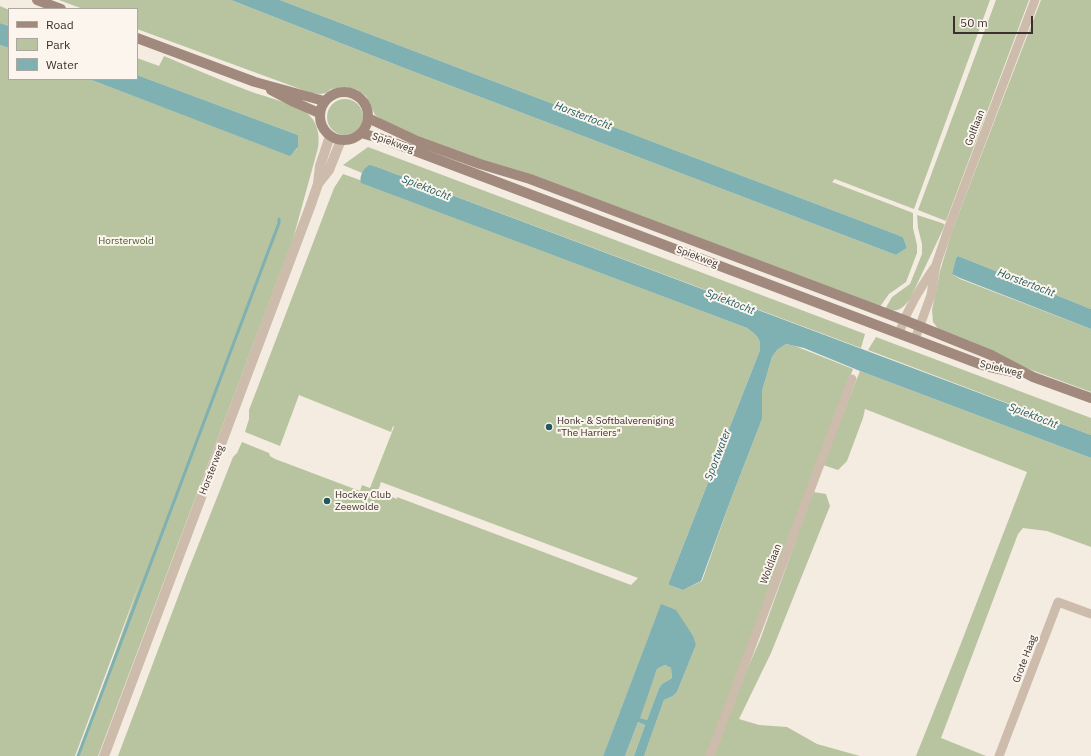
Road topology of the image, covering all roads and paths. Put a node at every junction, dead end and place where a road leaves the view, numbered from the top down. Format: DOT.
graph roads {
  1 [pos="37,0"];
  2 [pos="1035,0"];
  3 [pos="58,8"];
  4 [pos="138,38"];
  5 [pos="256,82"];
  6 [pos="324,101"];
  7 [pos="319,113"];
  8 [pos="368,118"];
  9 [pos="361,133"];
  10 [pos="330,136"];
  11 [pos="341,140"];
  12 [pos="318,184"];
  13 [pos="936,265"];
  14 [pos="904,320"];
  15 [pos="920,326"];
  16 [pos="899,333"];
  17 [pos="915,339"];
  18 [pos="1033,377"];
  19 [pos="852,379"];
  20 [pos="1091,398"];
  21 [pos="1091,614"];
  22 [pos="104,756"];
  23 [pos="710,756"];
  24 [pos="999,756"];
  1 -- 3 [label="main road"];
  2 -- 13 [label="street, Golflaan"];
  4 -- 5 [label="main road"];
  5 -- 6 [label="main road"];
  5 -- 7 [label="main road"];
  6 -- 7 [label="main road"];
  6 -- 8 [label="main road"];
  7 -- 10 [label="main road"];
  8 -- 9 [label="main road"];
  8 -- 14 [label="main road, Spiekweg"];
  9 -- 11 [label="main road"];
  9 -- 16 [label="main road, Spiekweg"];
  10 -- 11 [label="main road"];
  10 -- 12 [label="street, Horsterweg"];
  11 -- 12 [label="street, Horsterweg"];
  12 -- 22 [label="street, Horsterweg"];
  13 -- 14 [label="street, Golflaan"];
  13 -- 15 [label="street, Golflaan"];
  14 -- 15 [label="main road, Spiekweg"];
  14 -- 16 [label="street, Golflaan"];
  15 -- 17 [label="street, Golflaan"];
  15 -- 18 [label="main road, Spiekweg"];
  16 -- 17 [label="main road, Spiekweg"];
  17 -- 18 [label="main road, Spiekweg"];
  18 -- 20 [label="main road, Spiekweg"];
  19 -- 23 [label="street, Woldlaan"];
  21 -- 24 [label="street, Grote Haag"];
}
